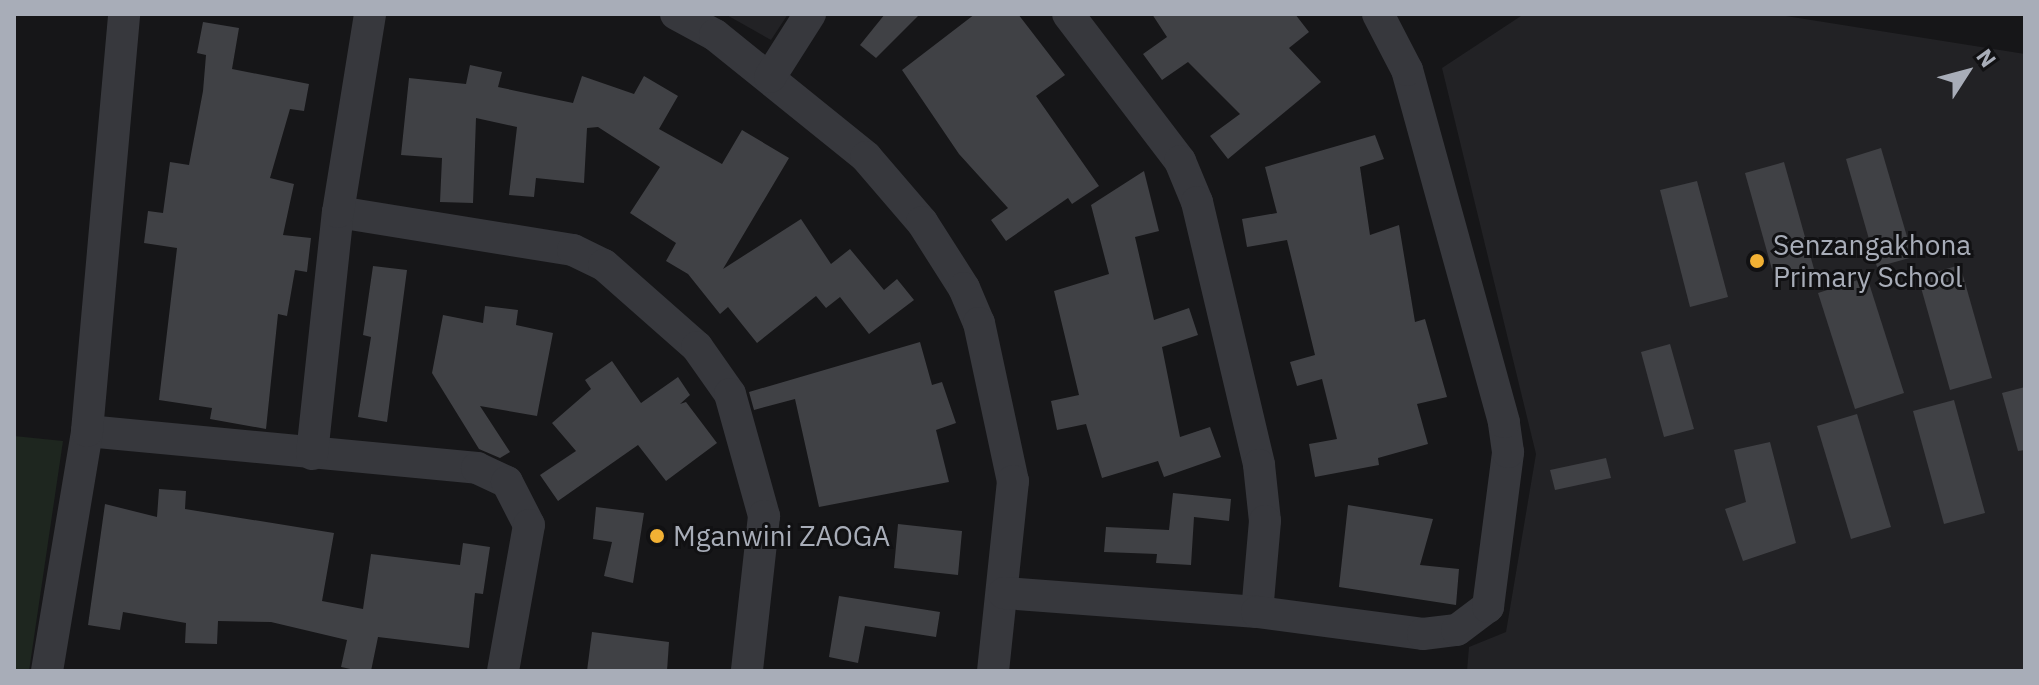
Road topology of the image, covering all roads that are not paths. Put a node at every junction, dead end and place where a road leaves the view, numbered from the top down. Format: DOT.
graph roads {
  1 [pos="124,14"];
  2 [pos="370,14"];
  3 [pos="676,14"];
  4 [pos="810,14"];
  5 [pos="1068,14"];
  6 [pos="1378,14"];
  7 [pos="770,77"];
  8 [pos="338,212"];
  9 [pos="87,431"];
  10 [pos="312,454"];
  11 [pos="1004,593"];
  12 [pos="1257,612"];
  13 [pos="46,671"];
  14 [pos="54,671"];
  15 [pos="503,671"];
  16 [pos="747,671"];
  17 [pos="993,671"];
  1 -- 9 [label="street"];
  2 -- 8 [label="street"];
  3 -- 7 [label="street"];
  4 -- 7 [label="street"];
  5 -- 12 [label="street"];
  6 -- 12 [label="street"];
  7 -- 11 [label="street"];
  8 -- 10 [label="street"];
  8 -- 16 [label="street"];
  9 -- 10 [label="street"];
  9 -- 13 [label="street"];
  10 -- 15 [label="street"];
  11 -- 12 [label="street"];
  11 -- 17 [label="street"];
  13 -- 14 [label="street"];
}
